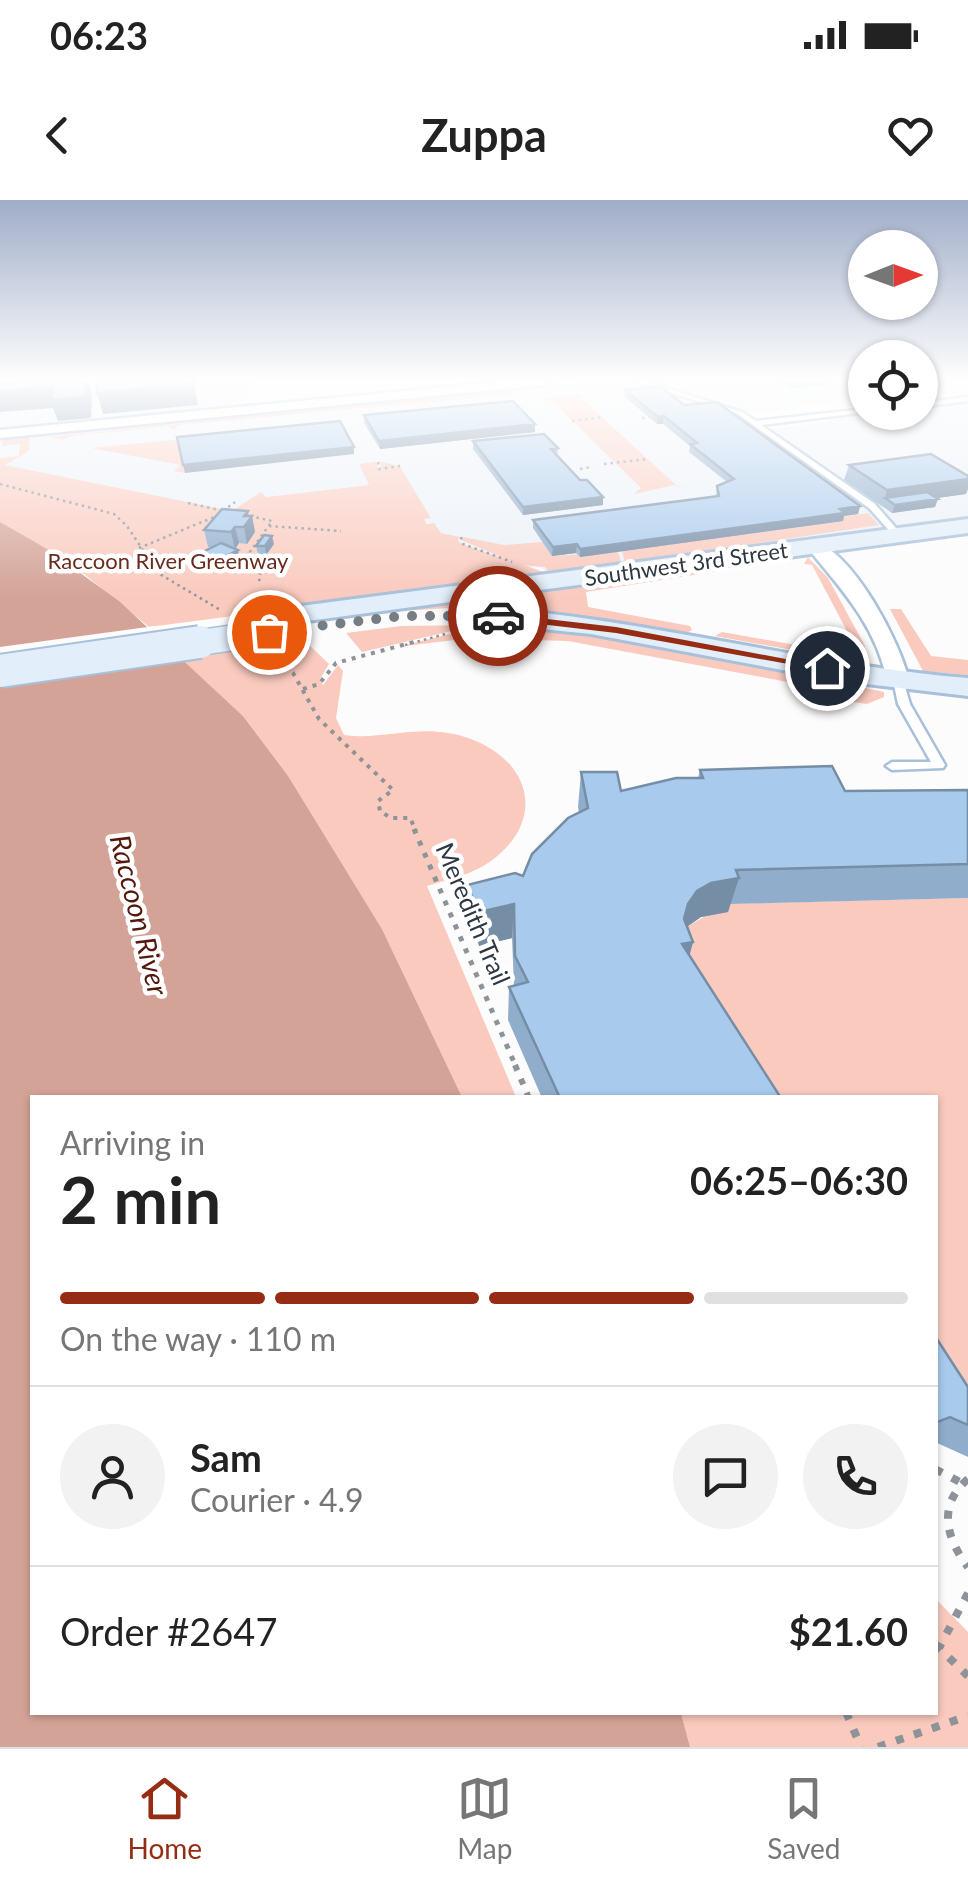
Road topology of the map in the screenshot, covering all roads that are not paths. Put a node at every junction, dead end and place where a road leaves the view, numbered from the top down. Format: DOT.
graph roads {
  1 [pos="798,453"];
  2 [pos="968,526"];
  3 [pos="898,535"];
  4 [pos="815,546"];
  5 [pos="292,622"];
  6 [pos="0,656"];
  7 [pos="0,671"];
  8 [pos="898,680"];
  9 [pos="968,687"];
  10 [pos="892,766"];
  1 -- 3 [label="lane"];
  2 -- 3 [label="main road, Southwest 3rd Street"];
  3 -- 4 [label="main road, Southwest 3rd Street"];
  4 -- 5 [label="main road, Southwest 3rd Street"];
  4 -- 8 [label="street"];
  5 -- 6 [label="main road"];
  5 -- 7 [label="main road, bridge"];
  5 -- 8 [label="main road"];
  8 -- 9 [label="main road"];
  8 -- 10 [label="lane"];
}
